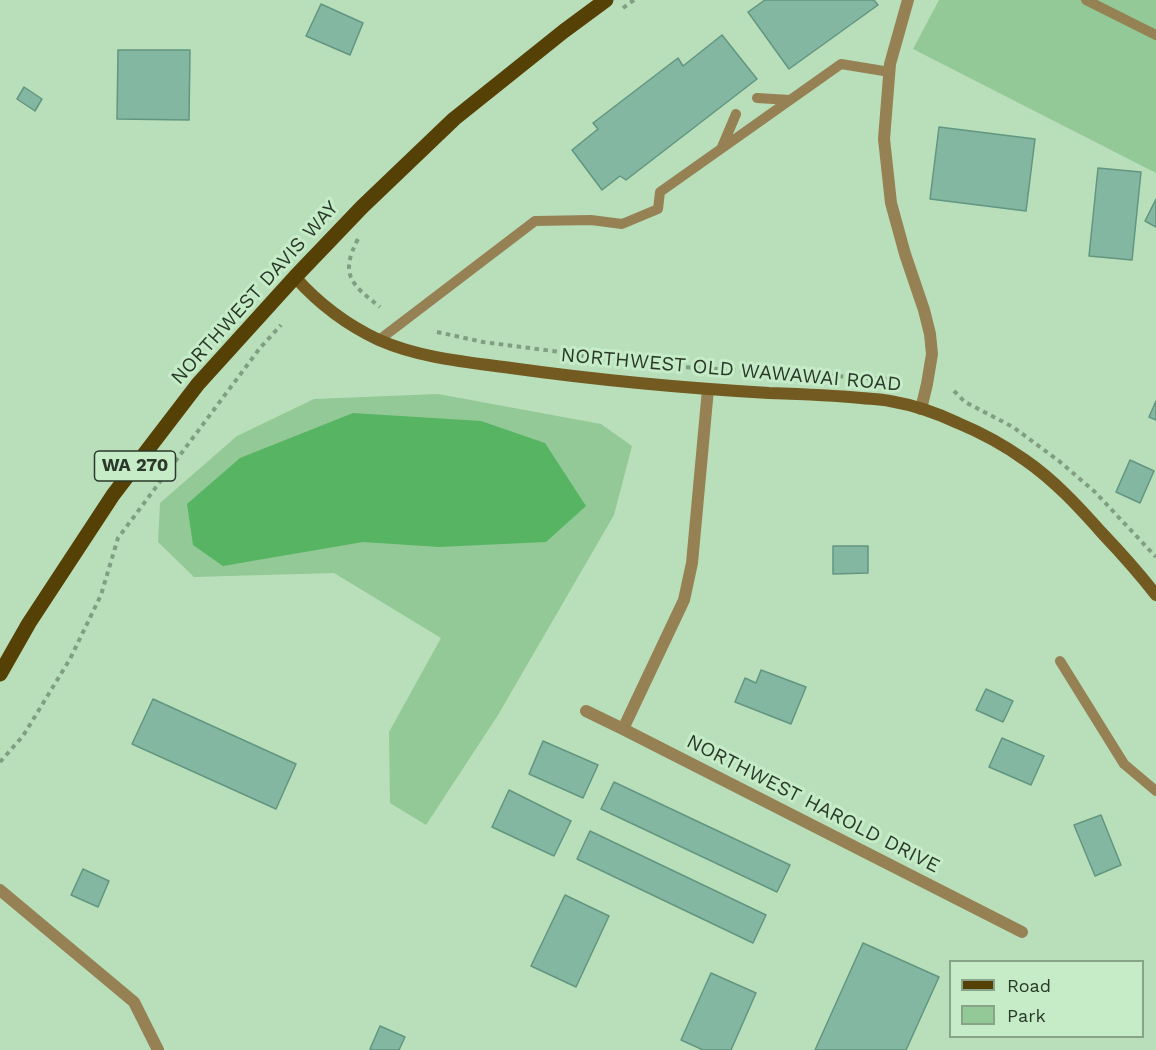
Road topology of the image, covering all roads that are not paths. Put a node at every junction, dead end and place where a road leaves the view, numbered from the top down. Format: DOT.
graph roads {
  1 [pos="606,0"];
  2 [pos="908,0"];
  3 [pos="1086,0"];
  4 [pos="1156,35"];
  5 [pos="890,72"];
  6 [pos="757,98"];
  7 [pos="790,100"];
  8 [pos="736,114"];
  9 [pos="722,148"];
  10 [pos="295,277"];
  11 [pos="379,340"];
  12 [pos="708,389"];
  13 [pos="921,409"];
  14 [pos="1156,594"];
  15 [pos="1060,661"];
  16 [pos="0,674"];
  17 [pos="585,711"];
  18 [pos="623,729"];
  19 [pos="1156,791"];
  20 [pos="0,890"];
  21 [pos="1022,932"];
  22 [pos="158,1050"];
  1 -- 10 [label="main road, NORTHWEST DAVIS WAY / WA 270"];
  2 -- 5 [label="street"];
  3 -- 4 [label="lane"];
  5 -- 7 [label="lane"];
  5 -- 13 [label="street"];
  6 -- 7 [label="lane"];
  7 -- 9 [label="lane"];
  8 -- 9 [label="lane"];
  9 -- 11 [label="lane"];
  10 -- 11 [label="main road, NORTHWEST OLD WAWAWAI ROAD"];
  10 -- 16 [label="main road, NORTHWEST DAVIS WAY / WA 270"];
  11 -- 12 [label="main road, NORTHWEST OLD WAWAWAI ROAD"];
  12 -- 13 [label="main road, NORTHWEST OLD WAWAWAI ROAD"];
  12 -- 18 [label="street"];
  13 -- 14 [label="main road, NORTHWEST OLD WAWAWAI ROAD"];
  15 -- 19 [label="lane"];
  17 -- 18 [label="street, NORTHWEST HAROLD DRIVE"];
  18 -- 21 [label="street, NORTHWEST HAROLD DRIVE"];
  20 -- 22 [label="street"];
}
